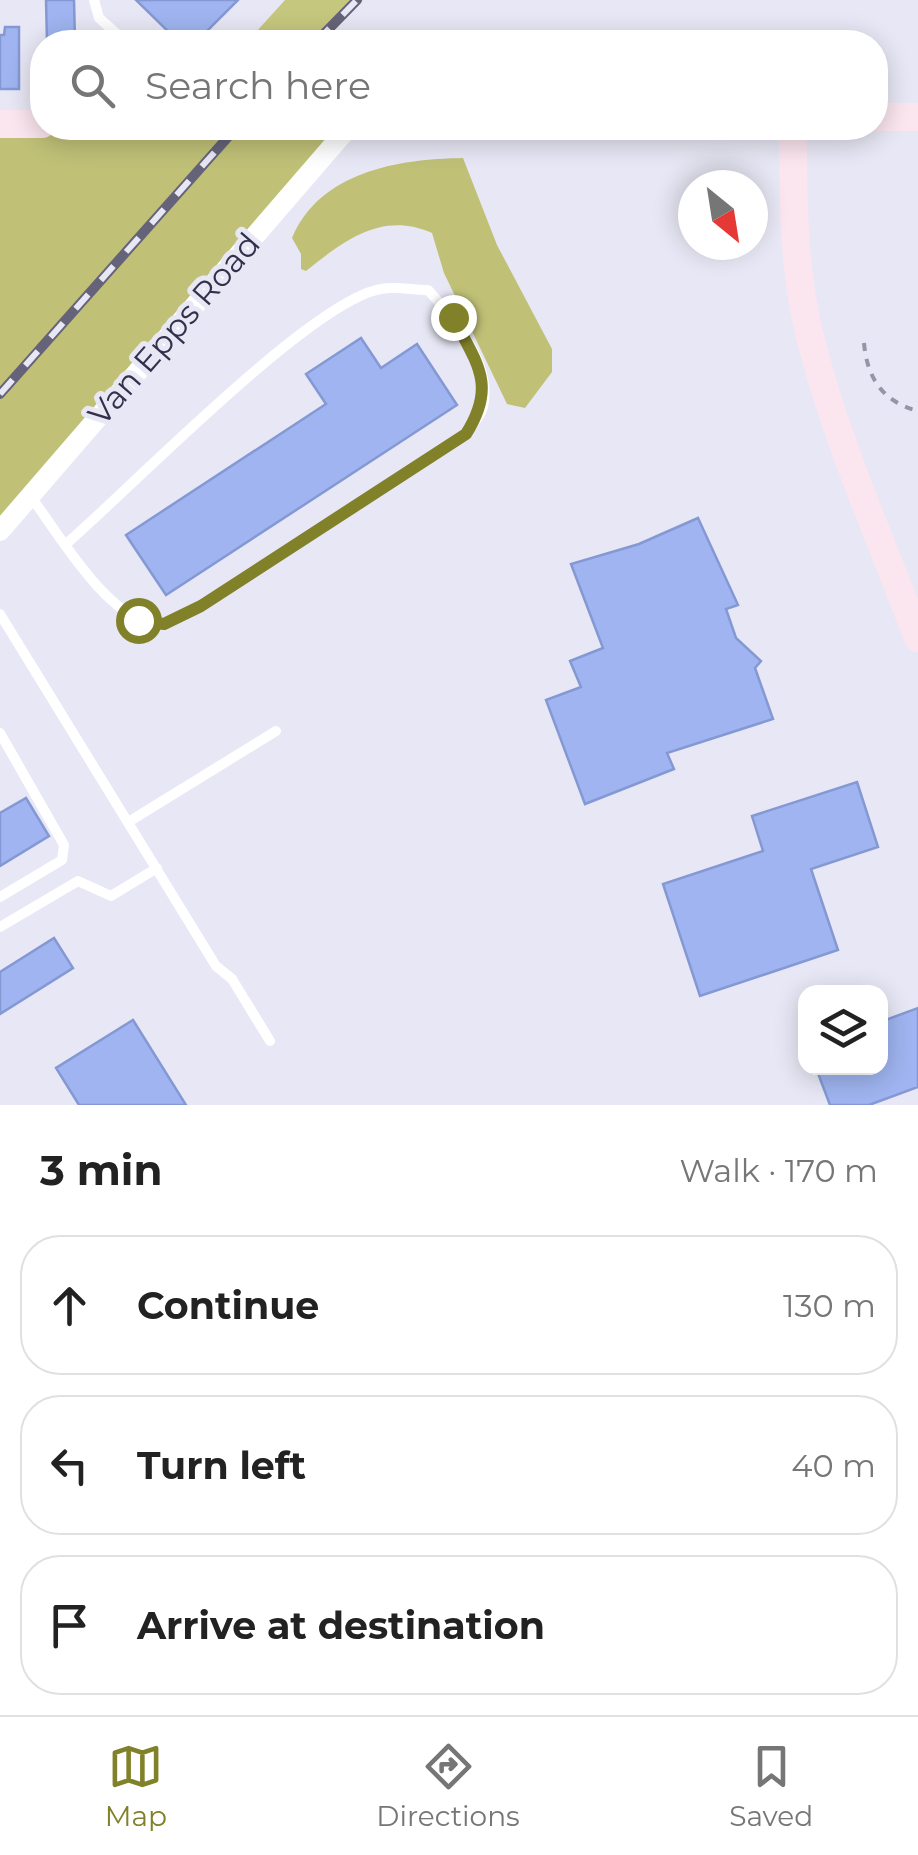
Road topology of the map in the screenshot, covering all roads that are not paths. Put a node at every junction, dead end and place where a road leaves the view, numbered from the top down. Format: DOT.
graph roads {
  1 [pos="94,0"];
  2 [pos="113,30"];
  3 [pos="918,116"];
  4 [pos="888,117"];
  5 [pos="0,124"];
  6 [pos="30,124"];
  7 [pos="338,140"];
  8 [pos="792,140"];
  9 [pos="30,496"];
  10 [pos="0,532"];
  11 [pos="66,544"];
  12 [pos="0,614"];
  13 [pos="918,638"];
  14 [pos="276,731"];
  15 [pos="0,733"];
  16 [pos="130,821"];
  17 [pos="157,868"];
  18 [pos="0,897"];
  19 [pos="0,927"];
  20 [pos="270,1041"];
  1 -- 2 [label="lane"];
  3 -- 4 [label="street"];
  5 -- 6 [label="street"];
  7 -- 9 [label="street, Van Epps Road"];
  8 -- 13 [label="street"];
  9 -- 10 [label="street, Van Epps Road"];
  9 -- 11 [label="lane"];
  11 -- 11 [label="lane"];
  12 -- 16 [label="lane"];
  14 -- 16 [label="lane"];
  15 -- 18 [label="lane"];
  16 -- 17 [label="lane"];
  17 -- 19 [label="lane"];
  17 -- 20 [label="lane"];
}
